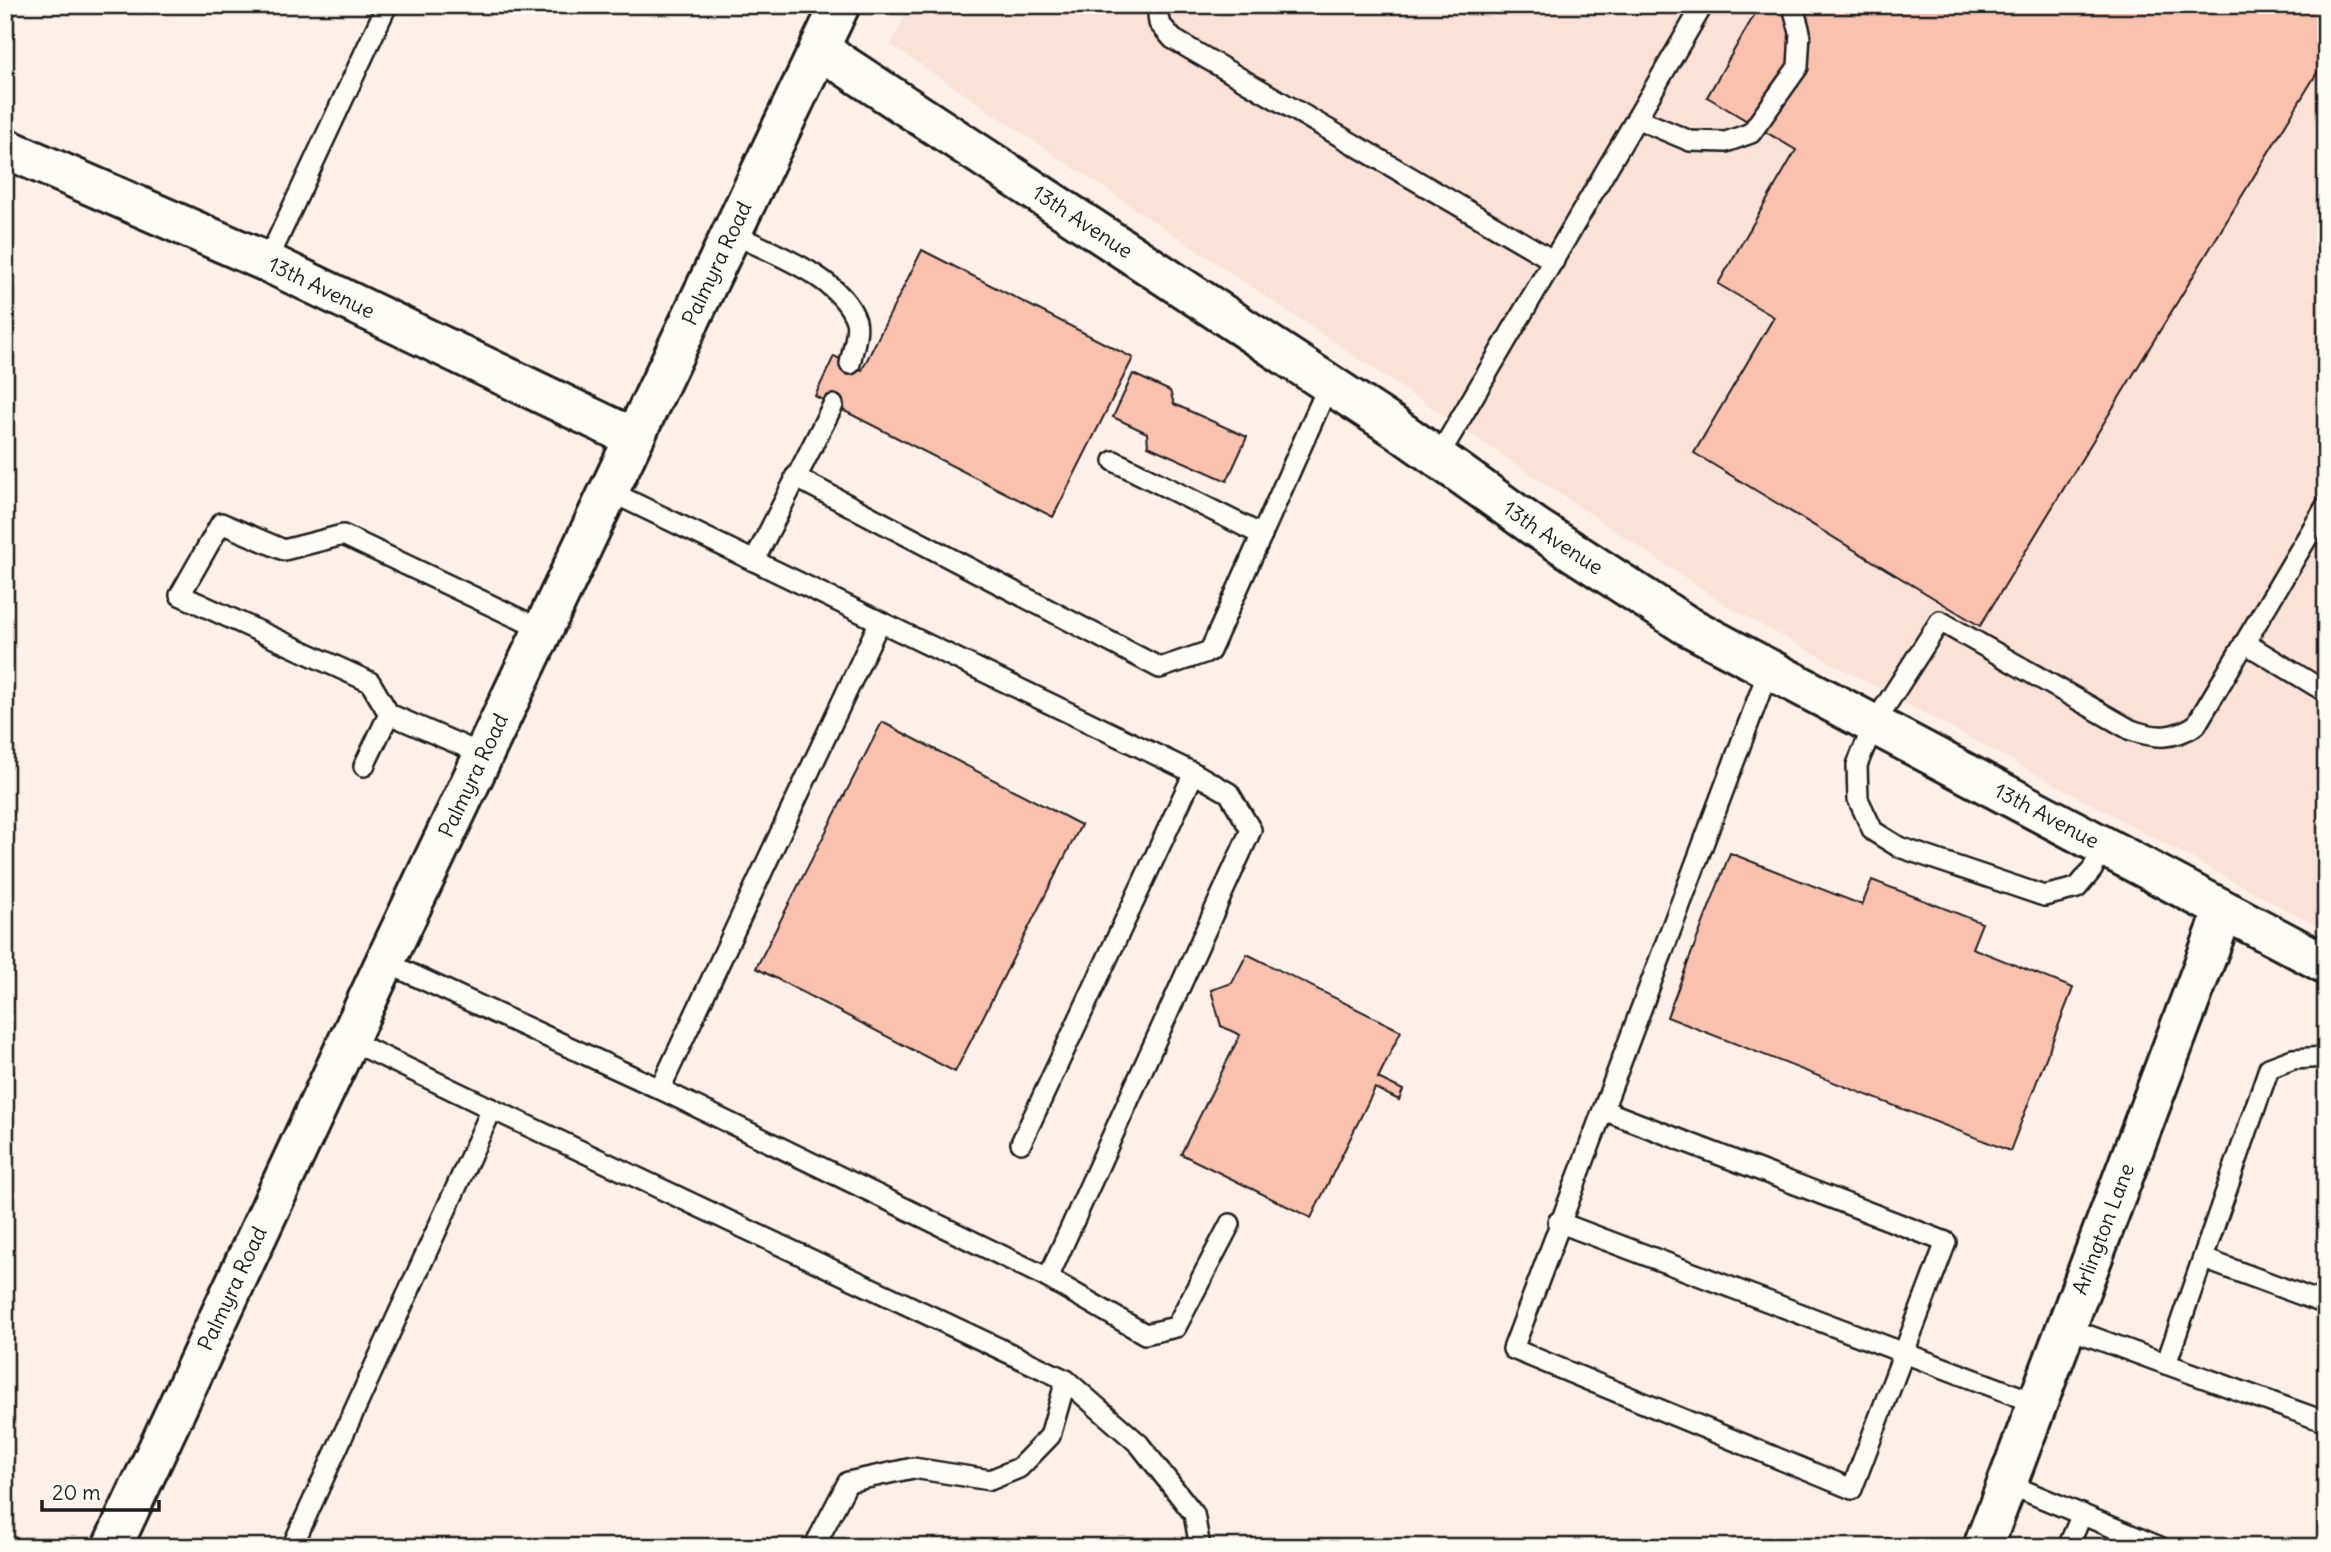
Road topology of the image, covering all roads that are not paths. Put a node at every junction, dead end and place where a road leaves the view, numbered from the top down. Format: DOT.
graph roads {
  1 [pos="387,5"];
  2 [pos="840,5"];
  3 [pos="1157,5"];
  4 [pos="1703,5"];
  5 [pos="1793,7"];
  6 [pos="819,50"];
  7 [pos="1638,119"];
  8 [pos="5,148"];
  9 [pos="731,233"];
  10 [pos="1554,261"];
  11 [pos="267,262"];
  12 [pos="850,364"];
  13 [pos="1329,384"];
  14 [pos="833,405"];
  15 [pos="634,438"];
  16 [pos="1438,457"];
  17 [pos="1114,461"];
  18 [pos="795,477"];
  19 [pos="609,491"];
  20 [pos="2326,506"];
  21 [pos="1262,534"];
  22 [pos="754,561"];
  23 [pos="879,623"];
  24 [pos="543,630"];
  25 [pos="2245,643"];
  26 [pos="1769,669"];
  27 [pos="2326,692"];
  28 [pos="390,715"];
  29 [pos="1874,724"];
  30 [pos="484,755"];
  31 [pos="364,766"];
  32 [pos="1194,773"];
  33 [pos="2104,845"];
  34 [pos="2224,911"];
  35 [pos="385,962"];
  36 [pos="2326,964"];
  37 [pos="349,1040"];
  38 [pos="2325,1053"];
  39 [pos="660,1088"];
  40 [pos="492,1109"];
  41 [pos="1603,1110"];
  42 [pos="1021,1143"];
  43 [pos="1558,1222"];
  44 [pos="1230,1224"];
  45 [pos="2204,1259"];
  46 [pos="1048,1278"];
  47 [pos="2326,1304"];
  48 [pos="2065,1327"];
  49 [pos="1902,1352"];
  50 [pos="2166,1364"];
  51 [pos="1066,1380"];
  52 [pos="2039,1404"];
  53 [pos="2326,1422"];
  54 [pos="2006,1483"];
  55 [pos="2082,1514"];
  56 [pos="112,1547"];
  57 [pos="292,1547"];
  58 [pos="814,1547"];
  59 [pos="1200,1547"];
  60 [pos="1983,1547"];
  61 [pos="2068,1547"];
  62 [pos="2160,1547"];
  1 -- 11 [label="lane"];
  2 -- 6 [label="street, Palmyra Road"];
  3 -- 10 [label="lane"];
  4 -- 7 [label="lane"];
  5 -- 7 [label="lane"];
  6 -- 9 [label="street, Palmyra Road"];
  6 -- 13 [label="street, 13th Avenue"];
  7 -- 10 [label="lane"];
  8 -- 11 [label="street, 13th Avenue"];
  9 -- 12 [label="lane"];
  9 -- 15 [label="street, Palmyra Road"];
  10 -- 16 [label="lane"];
  11 -- 15 [label="street, 13th Avenue"];
  13 -- 16 [label="street, 13th Avenue"];
  13 -- 21 [label="lane"];
  14 -- 18 [label="lane"];
  15 -- 19 [label="street, Palmyra Road"];
  16 -- 26 [label="street, 13th Avenue"];
  17 -- 21 [label="lane"];
  18 -- 21 [label="lane"];
  18 -- 22 [label="lane"];
  19 -- 22 [label="lane"];
  19 -- 24 [label="street, Palmyra Road"];
  20 -- 25 [label="lane"];
  22 -- 23 [label="lane"];
  23 -- 32 [label="lane"];
  23 -- 39 [label="lane"];
  24 -- 28 [label="lane"];
  24 -- 30 [label="street, Palmyra Road"];
  25 -- 27 [label="lane"];
  25 -- 29 [label="lane"];
  26 -- 29 [label="street, 13th Avenue"];
  26 -- 41 [label="lane"];
  28 -- 30 [label="lane"];
  28 -- 31 [label="lane"];
  29 -- 33 [label="street, 13th Avenue"];
  29 -- 33 [label="lane"];
  30 -- 35 [label="street, Palmyra Road"];
  32 -- 42 [label="lane"];
  32 -- 46 [label="lane"];
  33 -- 34 [label="street, 13th Avenue"];
  34 -- 36 [label="street, 13th Avenue"];
  34 -- 48 [label="street, Arlington Lane"];
  35 -- 37 [label="street, Palmyra Road"];
  35 -- 39 [label="lane"];
  37 -- 40 [label="lane"];
  37 -- 56 [label="street, Palmyra Road"];
  38 -- 45 [label="lane"];
  39 -- 46 [label="lane"];
  40 -- 51 [label="lane"];
  40 -- 57 [label="lane"];
  41 -- 43 [label="lane"];
  41 -- 49 [label="lane"];
  43 -- 49 [label="lane"];
  43 -- 49 [label="lane"];
  44 -- 46 [label="lane"];
  45 -- 47 [label="lane"];
  45 -- 50 [label="lane"];
  48 -- 50 [label="lane"];
  48 -- 52 [label="street, Arlington Lane"];
  49 -- 52 [label="lane"];
  50 -- 53 [label="lane"];
  51 -- 58 [label="lane"];
  51 -- 59 [label="lane"];
  52 -- 54 [label="street, Arlington Lane"];
  54 -- 55 [label="lane"];
  54 -- 60 [label="street, Arlington Lane"];
  55 -- 61 [label="lane"];
  55 -- 62 [label="lane"];
}
